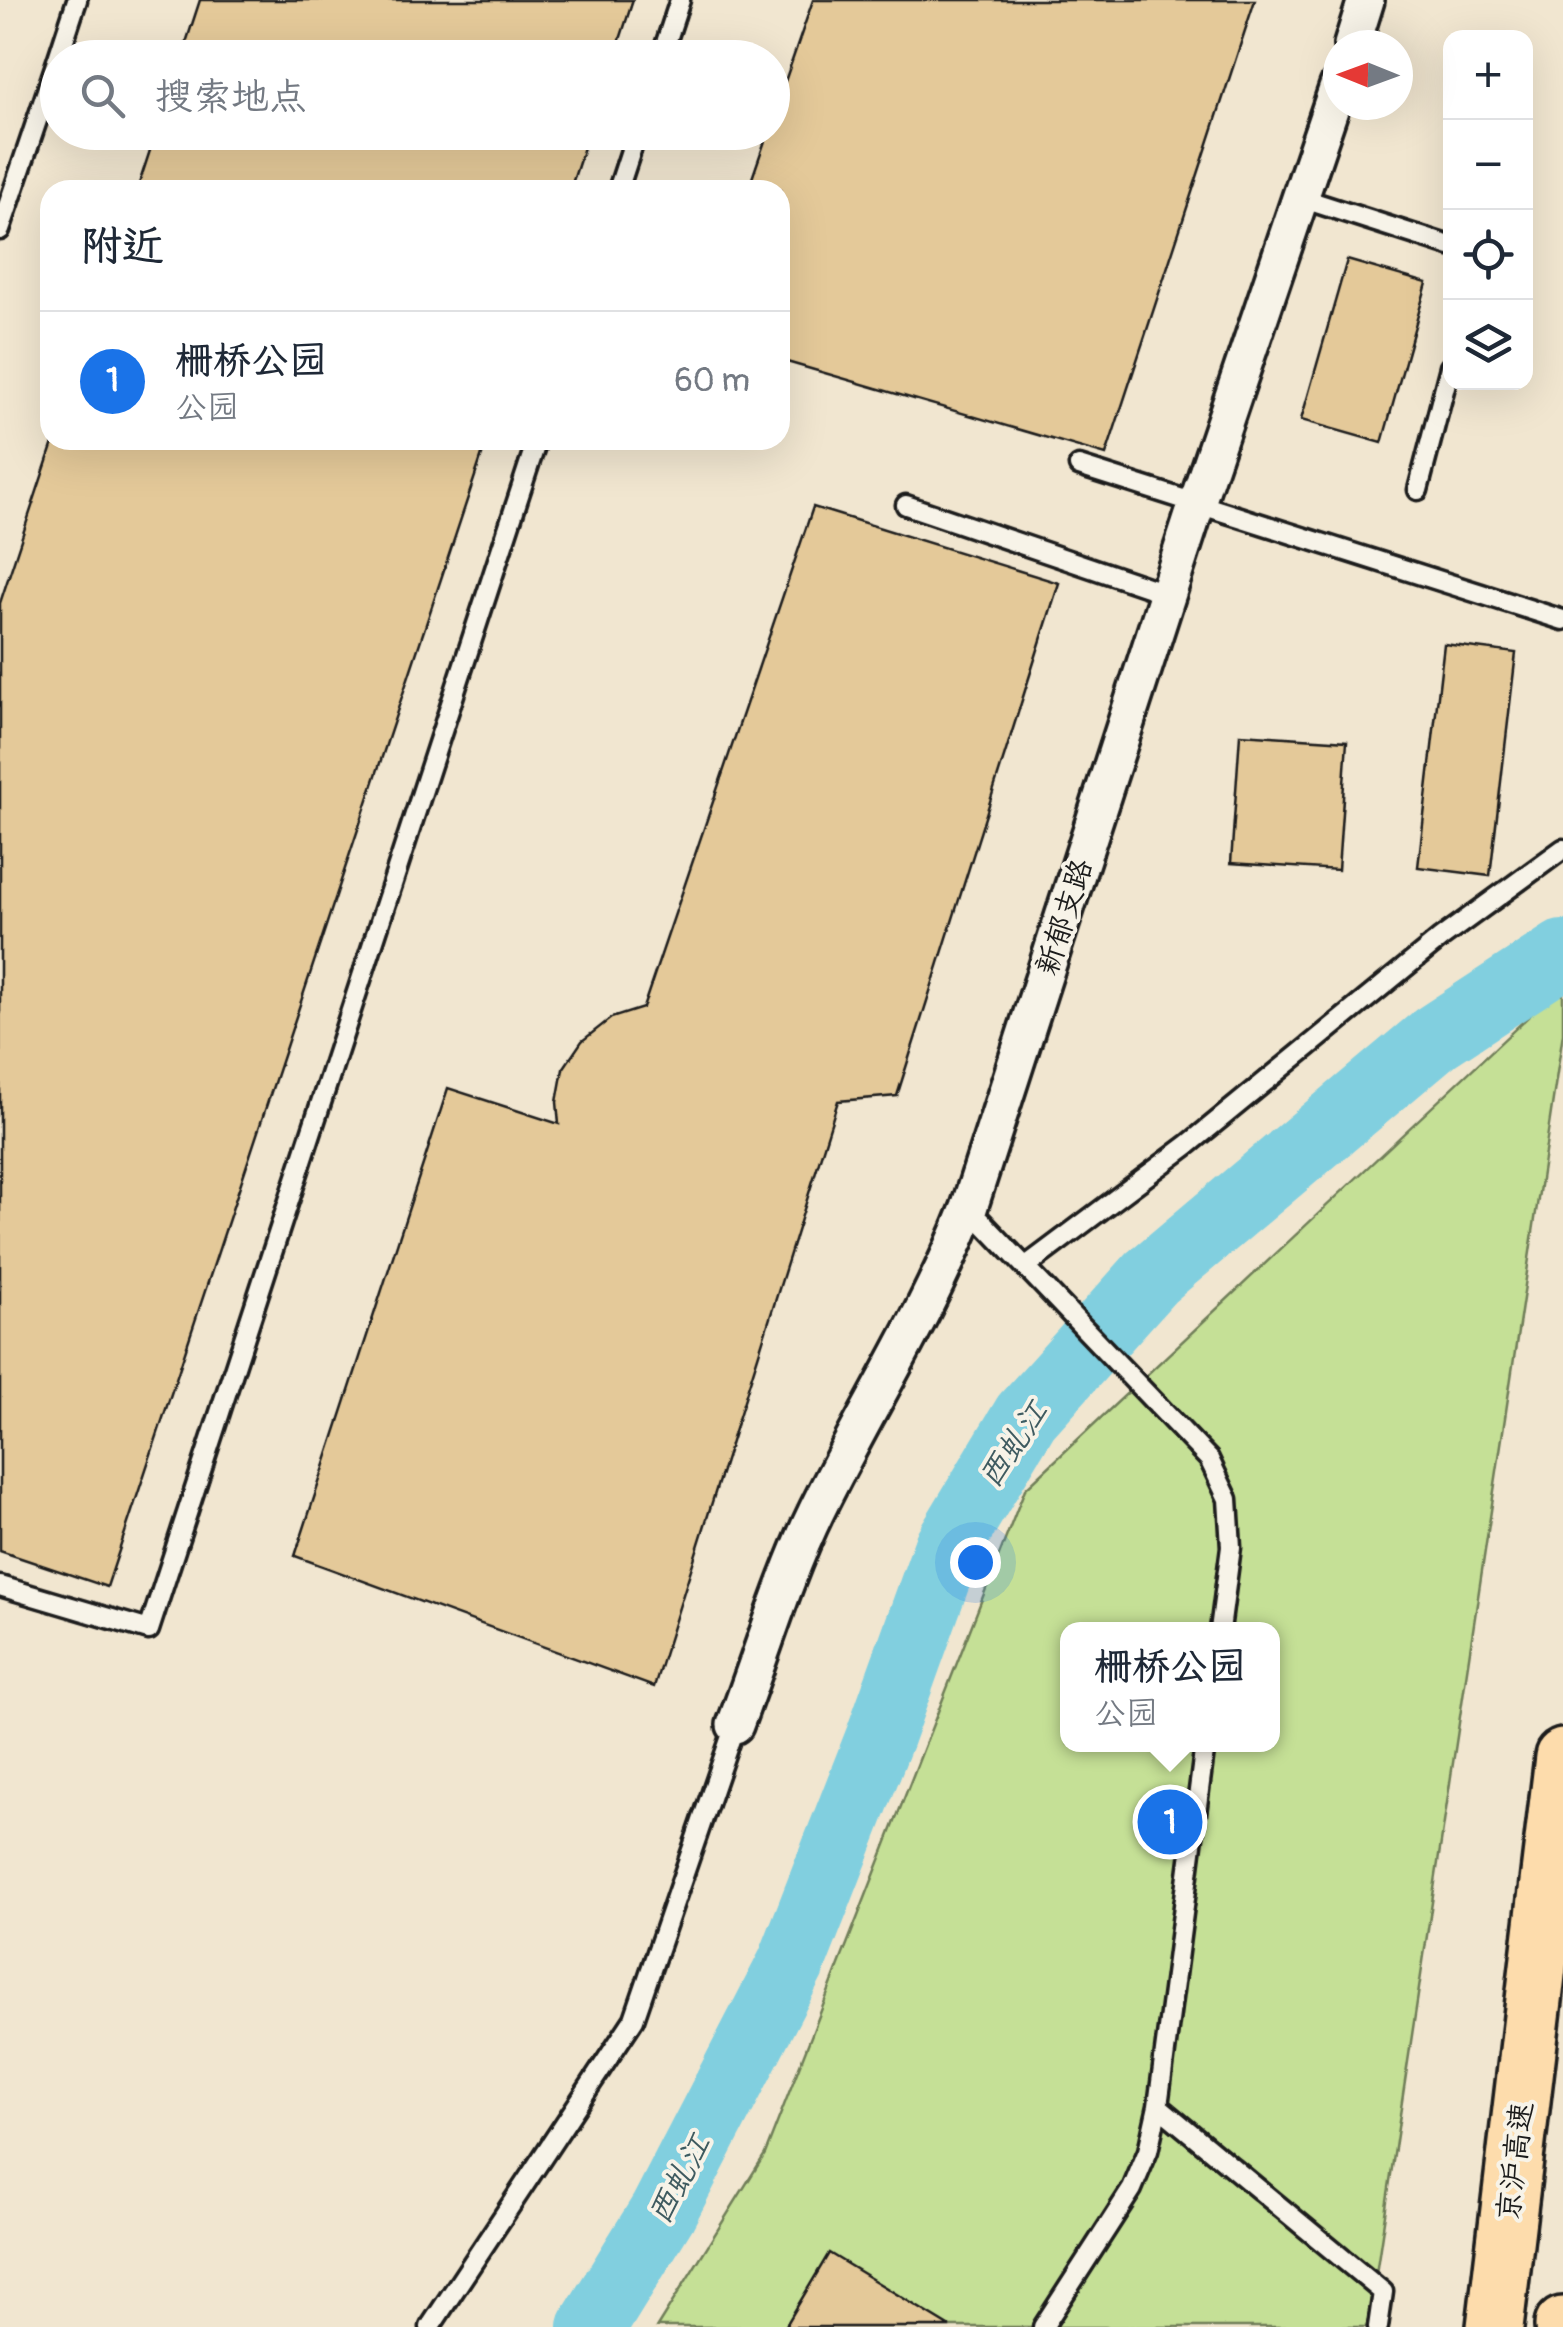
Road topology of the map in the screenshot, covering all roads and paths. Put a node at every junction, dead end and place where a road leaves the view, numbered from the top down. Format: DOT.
graph roads {
  1 [pos="77,0"];
  2 [pos="680,0"];
  3 [pos="1366,0"];
  4 [pos="1357,30"];
  5 [pos="64,40"];
  6 [pos="667,40"];
  7 [pos="40,111"];
  8 [pos="1327,120"];
  9 [pos="631,150"];
  10 [pos="621,180"];
  11 [pos="1301,198"];
  12 [pos="0,230"];
  13 [pos="1443,244"];
  14 [pos="1444,390"];
  15 [pos="534,450"];
  16 [pos="1079,466"];
  17 [pos="1418,490"];
  18 [pos="1198,503"];
  19 [pos="906,505"];
  20 [pos="1168,594"];
  21 [pos="1563,620"];
  22 [pos="1563,849"];
  23 [pos="970,1208"];
  24 [pos="1025,1266"];
  25 [pos="0,1586"];
  26 [pos="1221,1622"];
  27 [pos="735,1725"];
  28 [pos="1205,1752"];
  29 [pos="1563,1757"];
  30 [pos="1158,2106"];
  31 [pos="430,2327"];
  32 [pos="1043,2327"];
  33 [pos="1378,2327"];
  34 [pos="1495,2327"];
  1 -- 5 [label="lane"];
  2 -- 6 [label="lane"];
  3 -- 4 [label="street"];
  7 -- 12 [label="lane"];
  8 -- 11 [label="street, 新郁支路"];
  9 -- 10 [label="lane"];
  11 -- 13 [label="lane"];
  11 -- 18 [label="street, 新郁支路"];
  14 -- 17 [label="lane"];
  15 -- 25 [label="lane"];
  16 -- 18 [label="lane"];
  18 -- 20 [label="street, 新郁支路"];
  18 -- 21 [label="lane"];
  19 -- 20 [label="lane"];
  20 -- 23 [label="street, 新郁支路"];
  22 -- 24 [label="lane"];
  23 -- 24 [label="lane"];
  23 -- 27 [label="street, 新郁支路"];
  24 -- 26 [label="lane"];
  27 -- 31 [label="lane"];
  28 -- 30 [label="lane"];
  29 -- 34 [label="highway, 京沪高速"];
  30 -- 32 [label="lane"];
  30 -- 33 [label="lane"];
}
